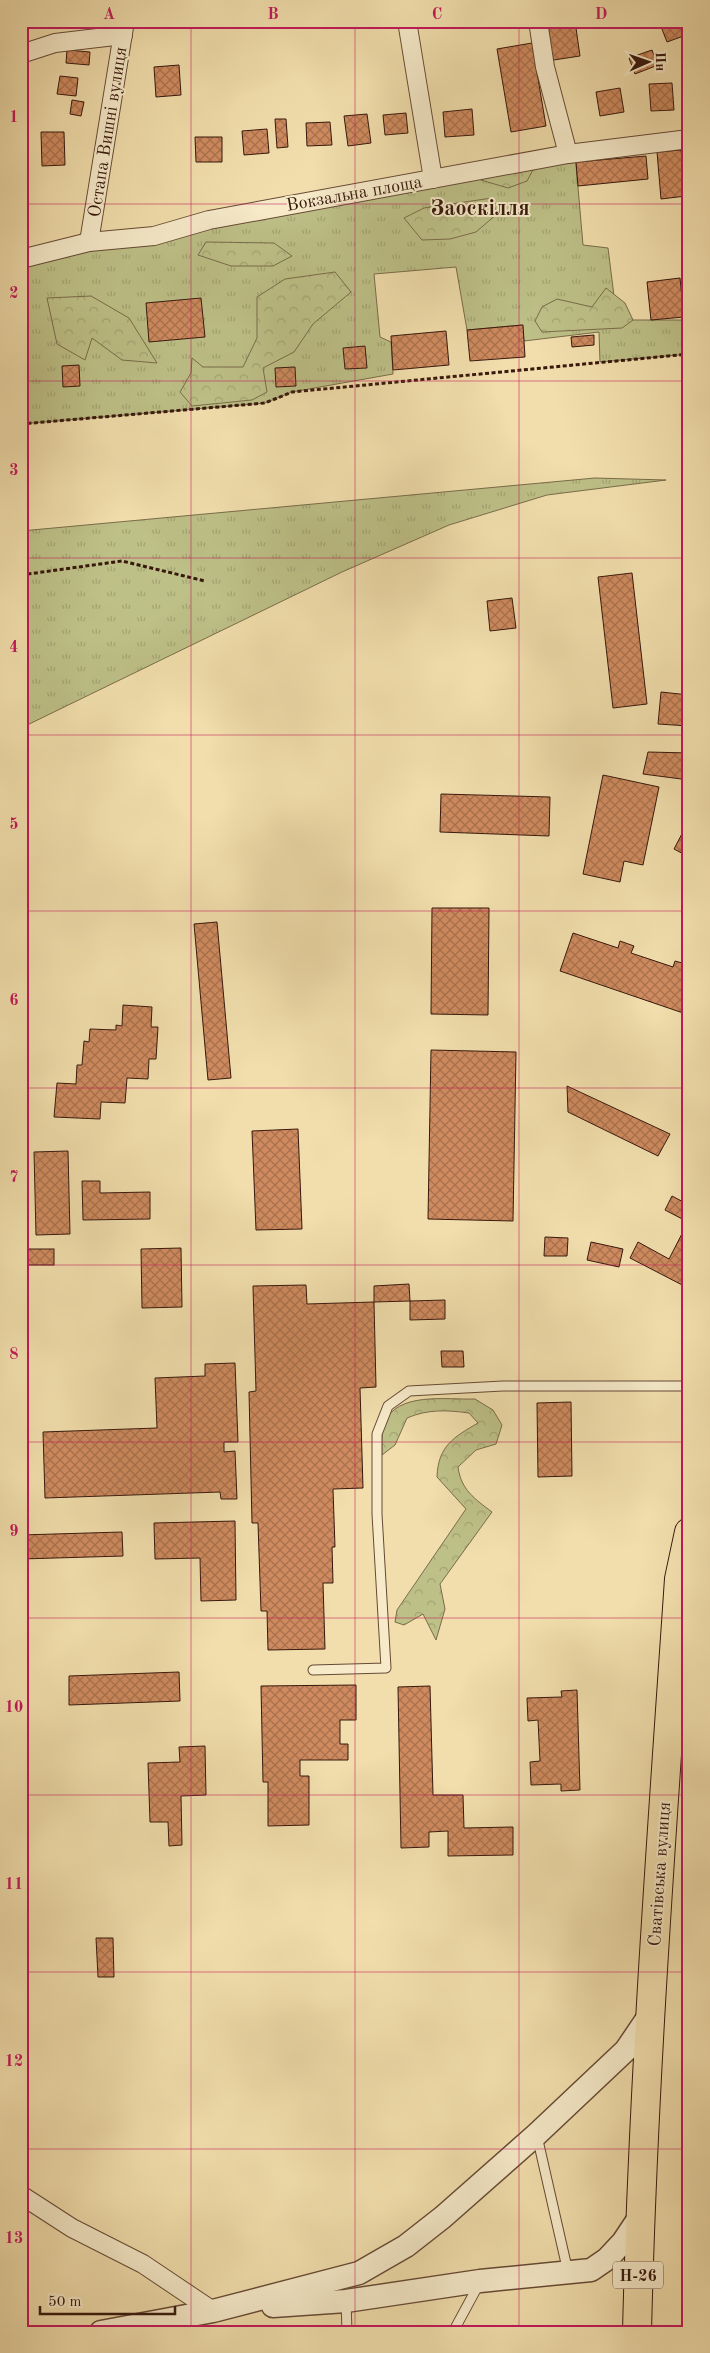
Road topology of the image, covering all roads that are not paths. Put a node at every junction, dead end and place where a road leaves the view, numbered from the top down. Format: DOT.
graph roads {
  1 [pos="408,21"];
  2 [pos="538,21"];
  3 [pos="124,28"];
  4 [pos="21,54"];
  5 [pos="689,139"];
  6 [pos="568,154"];
  7 [pos="433,179"];
  8 [pos="89,242"];
  9 [pos="21,259"];
  10 [pos="689,1386"];
  11 [pos="689,1532"];
  12 [pos="313,1670"];
  13 [pos="680,1707"];
  14 [pos="650,2016"];
  15 [pos="536,2134"];
  16 [pos="21,2195"];
  17 [pos="639,2218"];
  18 [pos="568,2274"];
  19 [pos="480,2281"];
  20 [pos="346,2301"];
  21 [pos="213,2311"];
  22 [pos="102,2332"];
  23 [pos="347,2332"];
  24 [pos="453,2332"];
  25 [pos="636,2332"];
  1 -- 7 [label="street"];
  2 -- 6 [label="street"];
  3 -- 4 [label="street"];
  3 -- 8 [label="street, Остапа Вишні вулиця"];
  5 -- 6 [label="street, Вокзальна площа"];
  6 -- 7 [label="street, Вокзальна площа"];
  7 -- 8 [label="street, Вокзальна площа"];
  8 -- 9 [label="street, Вокзальна площа"];
  10 -- 12 [label="lane"];
  11 -- 13 [label="main road, Сватівська вулиця / Н-26"];
  13 -- 14 [label="main road, Сватівська вулиця / Н-26"];
  14 -- 15 [label="street"];
  14 -- 17 [label="main road, Сватівська вулиця / Н-26"];
  15 -- 18 [label="lane"];
  15 -- 21 [label="street"];
  16 -- 21 [label="street"];
  17 -- 18 [label="street"];
  17 -- 25 [label="main road, Н-26"];
  18 -- 19 [label="street"];
  19 -- 20 [label="street"];
  19 -- 24 [label="lane"];
  20 -- 21 [label="street"];
  20 -- 23 [label="lane"];
  21 -- 22 [label="street"];
}
